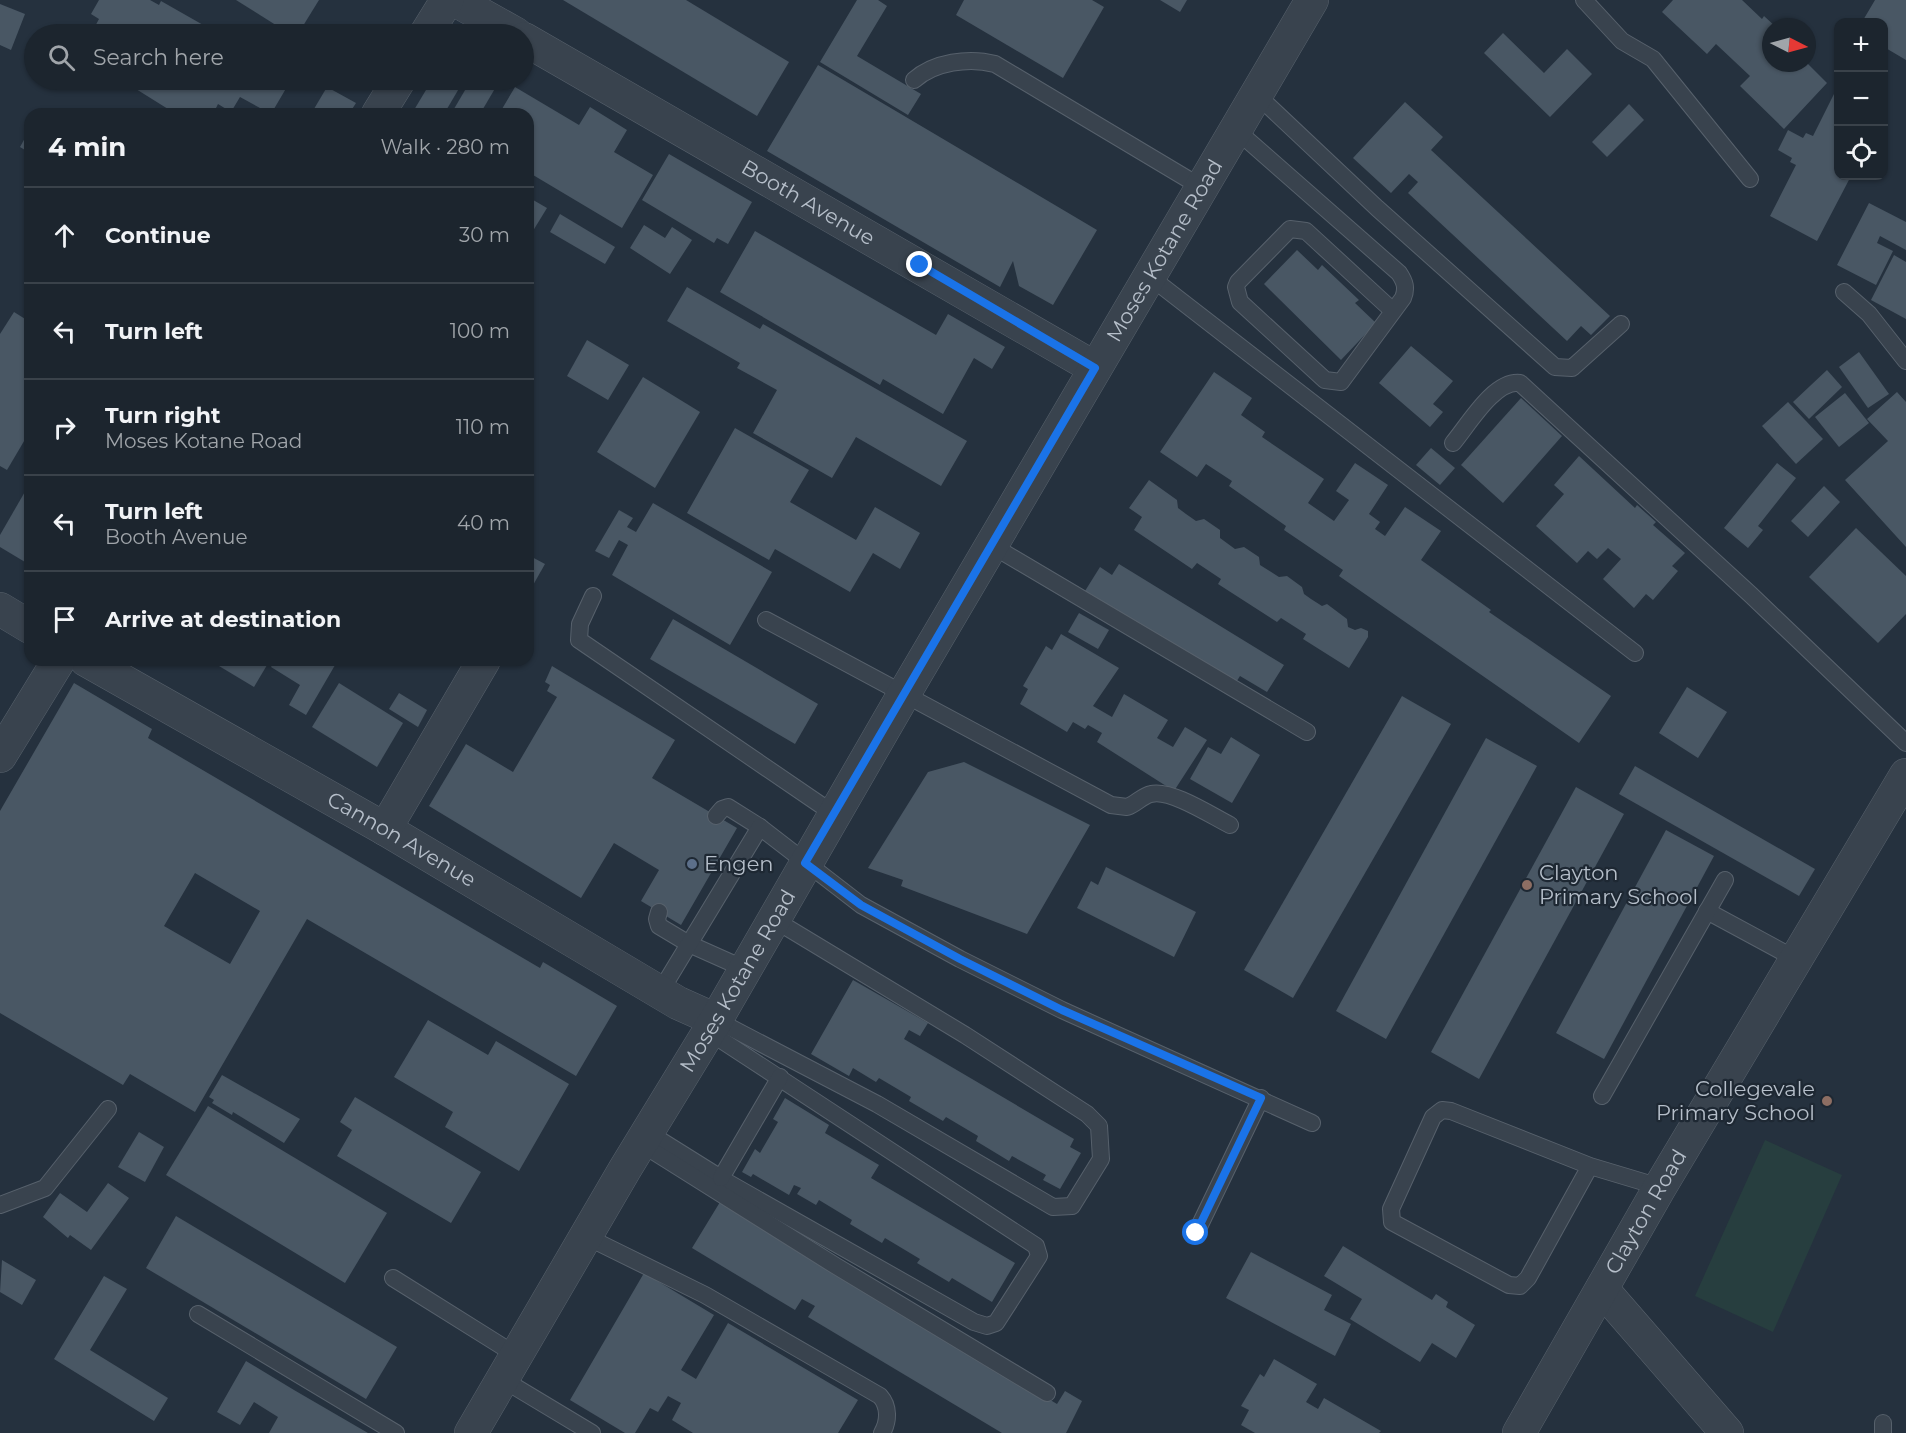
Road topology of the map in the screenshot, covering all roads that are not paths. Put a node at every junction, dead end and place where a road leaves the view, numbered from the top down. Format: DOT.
graph roads {
  1 [pos="447,0"];
  2 [pos="455,0"];
  3 [pos="1584,0"];
  4 [pos="1304,3"];
  5 [pos="432,24"];
  6 [pos="498,24"];
  7 [pos="534,45"];
  8 [pos="914,81"];
  9 [pos="393,90"];
  10 [pos="1256,94"];
  11 [pos="382,108"];
  12 [pos="1235,129"];
  13 [pos="1749,179"];
  14 [pos="1201,187"];
  15 [pos="1149,276"];
  16 [pos="1844,292"];
  17 [pos="1393,311"];
  18 [pos="1621,324"];
  19 [pos="1906,361"];
  20 [pos="1095,368"];
  21 [pos="1453,443"];
  22 [pos="991,545"];
  23 [pos="593,596"];
  24 [pos="0,609"];
  25 [pos="766,620"];
  26 [pos="24,623"];
  27 [pos="1635,653"];
  28 [pos="55,666"];
  29 [pos="97,666"];
  30 [pos="480,666"];
  31 [pos="904,694"];
  32 [pos="1307,732"];
  33 [pos="1906,743"];
  34 [pos="0,756"];
  35 [pos="1906,775"];
  36 [pos="834,814"];
  37 [pos="716,816"];
  38 [pos="1230,825"];
  39 [pos="760,827"];
  40 [pos="384,829"];
  41 [pos="805,863"];
  42 [pos="1725,880"];
  43 [pos="1707,911"];
  44 [pos="659,912"];
  45 [pos="773,919"];
  46 [pos="689,944"];
  47 [pos="1794,958"];
  48 [pos="745,969"];
  49 [pos="660,992"];
  50 [pos="712,1026"];
  51 [pos="780,1077"];
  52 [pos="1602,1096"];
  53 [pos="1261,1098"];
  54 [pos="108,1109"];
  55 [pos="1312,1124"];
  56 [pos="644,1138"];
  57 [pos="1590,1166"];
  58 [pos="721,1178"];
  59 [pos="1660,1187"];
  60 [pos="0,1205"];
  61 [pos="1196,1233"];
  62 [pos="585,1236"];
  63 [pos="393,1278"];
  64 [pos="1602,1289"];
  65 [pos="198,1314"];
  66 [pos="509,1367"];
  67 [pos="1047,1394"];
  68 [pos="396,1433"];
  69 [pos="471,1433"];
  70 [pos="592,1433"];
  71 [pos="882,1433"];
  72 [pos="1519,1433"];
  73 [pos="1727,1433"];
  1 -- 5 [label="street"];
  2 -- 6 [label="street"];
  3 -- 13 [label="lane"];
  4 -- 10 [label="street, Moses Kotane Road"];
  7 -- 20 [label="street, Booth Avenue"];
  8 -- 14 [label="lane"];
  9 -- 11 [label="street"];
  10 -- 12 [label="street, Moses Kotane Road"];
  10 -- 18 [label="lane"];
  12 -- 14 [label="street, Moses Kotane Road"];
  12 -- 17 [label="lane"];
  14 -- 15 [label="street, Moses Kotane Road"];
  15 -- 20 [label="street, Moses Kotane Road"];
  15 -- 27 [label="lane"];
  16 -- 19 [label="lane"];
  17 -- 17 [label="lane"];
  20 -- 22 [label="street, Moses Kotane Road"];
  21 -- 33 [label="lane"];
  22 -- 31 [label="street, Moses Kotane Road"];
  22 -- 32 [label="lane"];
  23 -- 36 [label="lane"];
  24 -- 26 [label="street"];
  25 -- 31 [label="lane"];
  28 -- 34 [label="street"];
  29 -- 40 [label="street, Cannon Avenue"];
  30 -- 40 [label="street"];
  31 -- 36 [label="street, Moses Kotane Road"];
  31 -- 38 [label="lane"];
  35 -- 47 [label="street, Clayton Road"];
  36 -- 41 [label="street, Moses Kotane Road"];
  37 -- 39 [label="lane"];
  39 -- 41 [label="lane"];
  39 -- 46 [label="lane"];
  40 -- 49 [label="street, Cannon Avenue"];
  41 -- 45 [label="street, Moses Kotane Road"];
  41 -- 53 [label="lane"];
  42 -- 43 [label="lane"];
  43 -- 47 [label="lane"];
  43 -- 52 [label="lane"];
  44 -- 46 [label="lane"];
  45 -- 48 [label="street, Moses Kotane Road"];
  45 -- 50 [label="lane"];
  46 -- 48 [label="lane"];
  46 -- 49 [label="lane"];
  47 -- 59 [label="street, Clayton Road"];
  48 -- 50 [label="street, Moses Kotane Road"];
  49 -- 50 [label="street, Cannon Avenue"];
  50 -- 51 [label="lane"];
  50 -- 56 [label="street, Moses Kotane Road"];
  51 -- 58 [label="lane"];
  51 -- 58 [label="lane"];
  53 -- 55 [label="lane"];
  53 -- 61 [label="lane"];
  54 -- 60 [label="lane"];
  56 -- 58 [label="lane"];
  56 -- 62 [label="street, Moses Kotane Road"];
  56 -- 67 [label="lane"];
  57 -- 57 [label="lane"];
  57 -- 59 [label="lane"];
  59 -- 64 [label="street, Clayton Road"];
  62 -- 66 [label="street, Moses Kotane Road"];
  62 -- 71 [label="lane"];
  63 -- 66 [label="lane"];
  64 -- 72 [label="street, Clayton Road"];
  64 -- 73 [label="street"];
  65 -- 68 [label="lane"];
  66 -- 69 [label="street, Moses Kotane Road"];
  66 -- 70 [label="lane"];
}
